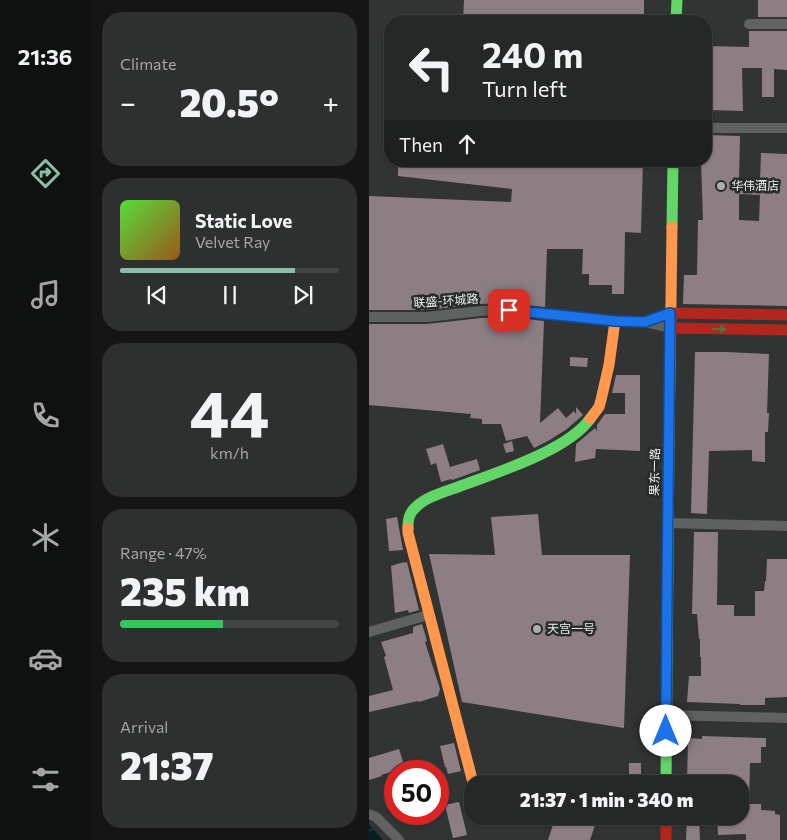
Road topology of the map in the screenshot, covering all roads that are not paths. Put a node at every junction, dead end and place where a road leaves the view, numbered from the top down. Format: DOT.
graph roads {
  1 [pos="677,0"];
  2 [pos="676,15"];
  3 [pos="749,24"];
  4 [pos="787,24"];
  5 [pos="712,128"];
  6 [pos="787,128"];
  7 [pos="673,167"];
  8 [pos="670,313"];
  9 [pos="773,315"];
  10 [pos="787,315"];
  11 [pos="369,317"];
  12 [pos="615,321"];
  13 [pos="645,322"];
  14 [pos="670,328"];
  15 [pos="774,330"];
  16 [pos="787,330"];
  17 [pos="668,523"];
  18 [pos="787,526"];
  19 [pos="428,615"];
  20 [pos="369,632"];
  21 [pos="666,715"];
  22 [pos="787,718"];
  23 [pos="471,775"];
  24 [pos="666,775"];
  25 [pos="369,814"];
  26 [pos="666,825"];
  27 [pos="399,840"];
  28 [pos="666,840"];
  1 -- 2 [label="street"];
  3 -- 4 [label="street"];
  5 -- 6 [label="street"];
  7 -- 8 [label="street, 果东一路"];
  8 -- 9 [label="street"];
  8 -- 13 [label="street"];
  8 -- 14 [label="street, 果东一路"];
  9 -- 10 [label="street"];
  9 -- 15 [label="street"];
  11 -- 12 [label="street, 联盛-环城路"];
  12 -- 13 [label="street, 联盛-环城路"];
  12 -- 19 [label="street"];
  13 -- 14 [label="street"];
  14 -- 15 [label="street, one-way"];
  14 -- 17 [label="street, 果东一路"];
  15 -- 16 [label="street"];
  17 -- 18 [label="street"];
  17 -- 21 [label="street, 果东一路"];
  19 -- 20 [label="street"];
  19 -- 23 [label="street"];
  21 -- 22 [label="street"];
  21 -- 24 [label="street, 果东一路"];
  25 -- 27 [label="street"];
  26 -- 28 [label="street"];
}
